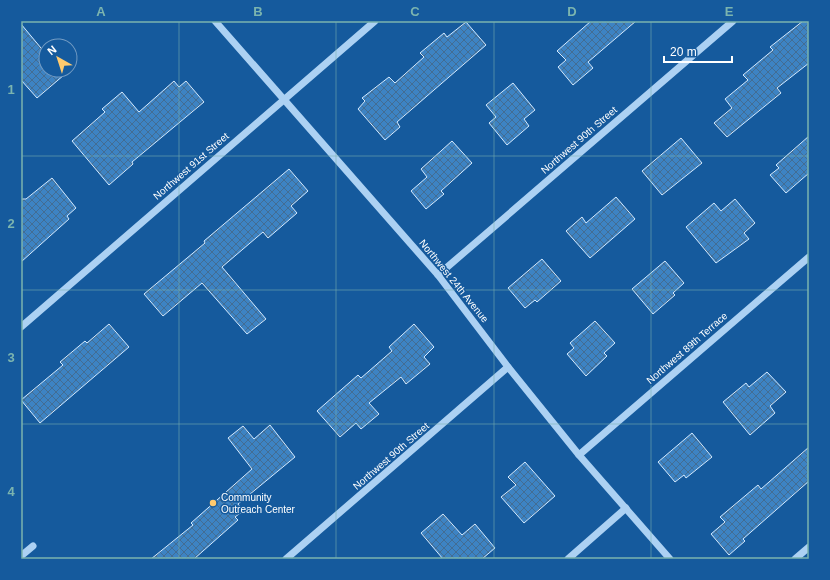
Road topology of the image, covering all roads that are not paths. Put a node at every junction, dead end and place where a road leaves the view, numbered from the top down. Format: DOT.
graph roads {
  1 [pos="216,21"];
  2 [pos="375,21"];
  3 [pos="733,21"];
  4 [pos="284,99"];
  5 [pos="809,257"];
  6 [pos="438,275"];
  7 [pos="21,327"];
  8 [pos="508,367"];
  9 [pos="579,455"];
  10 [pos="626,508"];
  11 [pos="33,546"];
  12 [pos="809,547"];
  13 [pos="21,556"];
  14 [pos="286,559"];
  15 [pos="568,559"];
  16 [pos="670,559"];
  17 [pos="795,559"];
  1 -- 4 [label="street, Northwest 24th Avenue"];
  2 -- 4 [label="street, Northwest 91st Street"];
  3 -- 6 [label="street, Northwest 90th Street"];
  4 -- 6 [label="street, Northwest 24th Avenue"];
  4 -- 7 [label="street, Northwest 91st Street"];
  5 -- 9 [label="street, Northwest 89th Terrace"];
  6 -- 8 [label="street, Northwest 24th Avenue"];
  8 -- 9 [label="street, Northwest 24th Avenue"];
  8 -- 14 [label="street, Northwest 90th Street"];
  9 -- 10 [label="street, Northwest 24th Avenue"];
  10 -- 15 [label="street"];
  10 -- 16 [label="street, Northwest 24th Avenue"];
  11 -- 13 [label="street"];
  12 -- 17 [label="street"];
}
